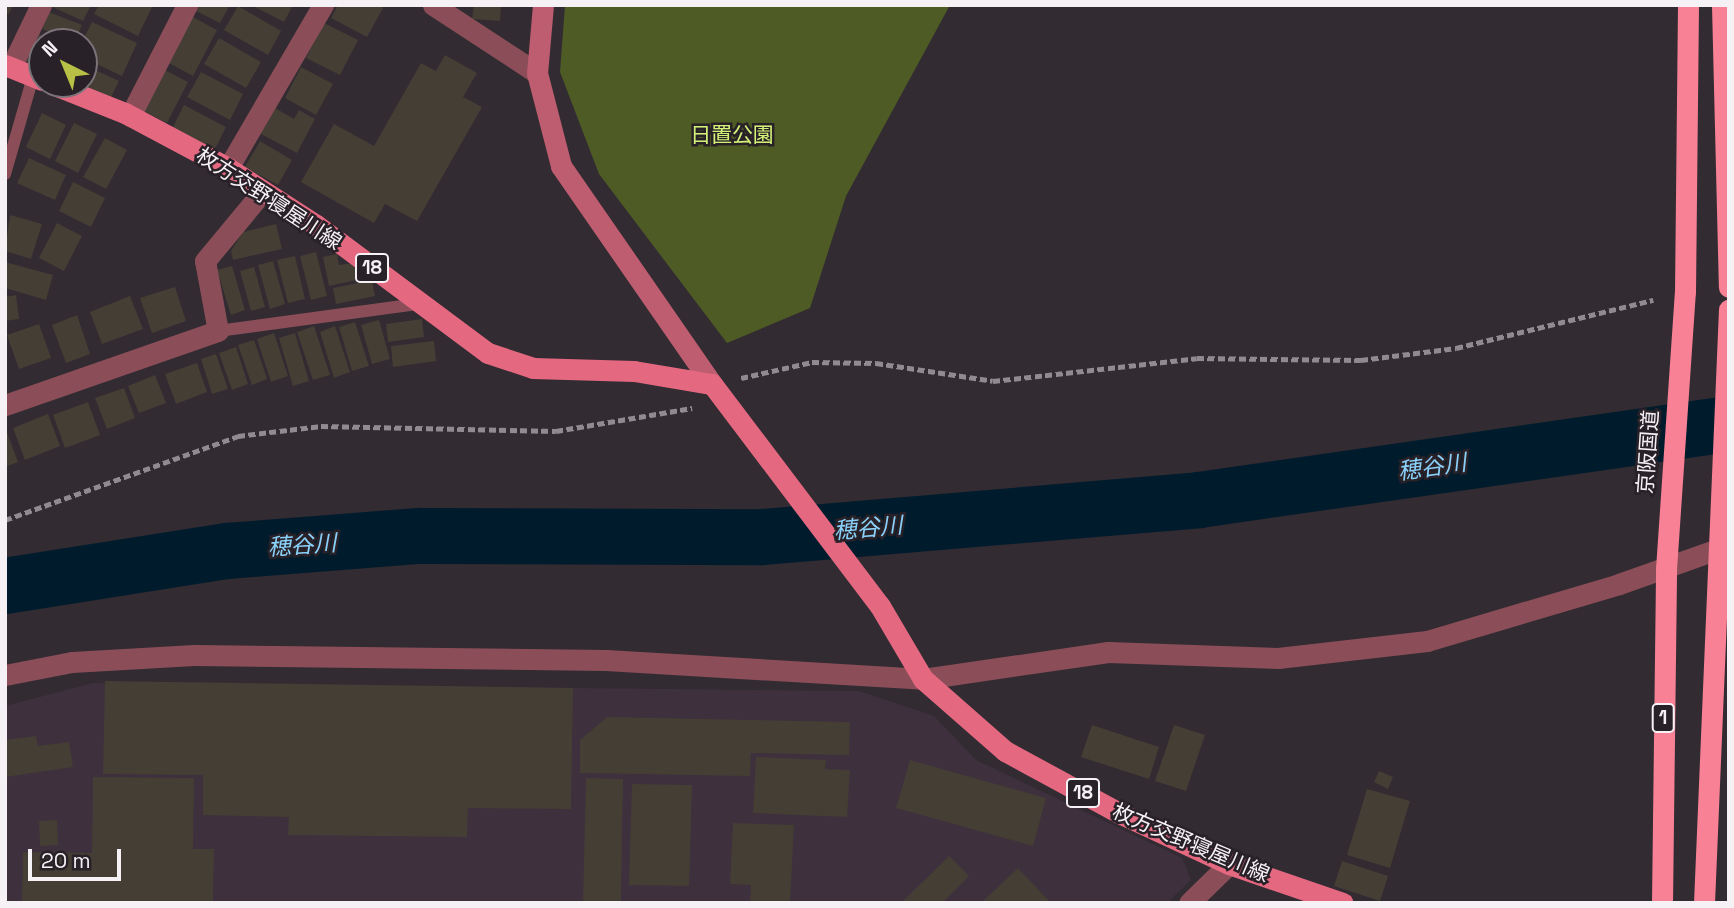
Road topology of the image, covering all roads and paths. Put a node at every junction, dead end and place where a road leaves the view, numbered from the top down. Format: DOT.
graph roads {
  1 [pos="41,5"];
  2 [pos="187,5"];
  3 [pos="323,5"];
  4 [pos="433,5"];
  5 [pos="543,5"];
  6 [pos="1688,5"];
  7 [pos="1723,5"];
  8 [pos="8,66"];
  9 [pos="537,73"];
  10 [pos="28,74"];
  11 [pos="35,98"];
  12 [pos="86,98"];
  13 [pos="130,116"];
  14 [pos="228,168"];
  15 [pos="5,174"];
  16 [pos="263,191"];
  17 [pos="1729,287"];
  18 [pos="1653,300"];
  19 [pos="419,304"];
  20 [pos="1729,310"];
  21 [pos="218,331"];
  22 [pos="712,384"];
  23 [pos="5,405"];
  24 [pos="5,520"];
  25 [pos="1724,547"];
  26 [pos="1666,569"];
  27 [pos="5,675"];
  28 [pos="923,679"];
  29 [pos="1229,864"];
  30 [pos="1189,903"];
  31 [pos="1343,903"];
  32 [pos="1662,903"];
  33 [pos="1704,903"];
  1 -- 8 [label="street"];
  2 -- 13 [label="street"];
  3 -- 14 [label="street"];
  4 -- 9 [label="street"];
  5 -- 9 [label="street"];
  6 -- 26 [label="highway, 京阪国道 / 1"];
  7 -- 17 [label="highway"];
  8 -- 10 [label="main road, 枚方交野寝屋川線 / 18"];
  9 -- 22 [label="street"];
  11 -- 15 [label="lane"];
  12 -- 13 [label="main road, 枚方交野寝屋川線 / 18"];
  13 -- 14 [label="main road, 枚方交野寝屋川線 / 18"];
  14 -- 16 [label="main road, 枚方交野寝屋川線 / 18"];
  16 -- 19 [label="main road, 枚方交野寝屋川線 / 18"];
  16 -- 21 [label="street"];
  18 -- 22 [label="path"];
  19 -- 21 [label="lane"];
  19 -- 22 [label="main road, 枚方交野寝屋川線 / 18"];
  20 -- 25 [label="highway"];
  21 -- 23 [label="street"];
  22 -- 24 [label="path"];
  22 -- 28 [label="main road, 枚方交野寝屋川線 / 18"];
  25 -- 26 [label="street"];
  25 -- 33 [label="highway"];
  26 -- 28 [label="street"];
  26 -- 32 [label="highway, 京阪国道 / 1"];
  27 -- 28 [label="street"];
  28 -- 29 [label="main road, 枚方交野寝屋川線 / 18"];
  29 -- 30 [label="street"];
  29 -- 31 [label="main road, 枚方交野寝屋川線 / 18"];
}
